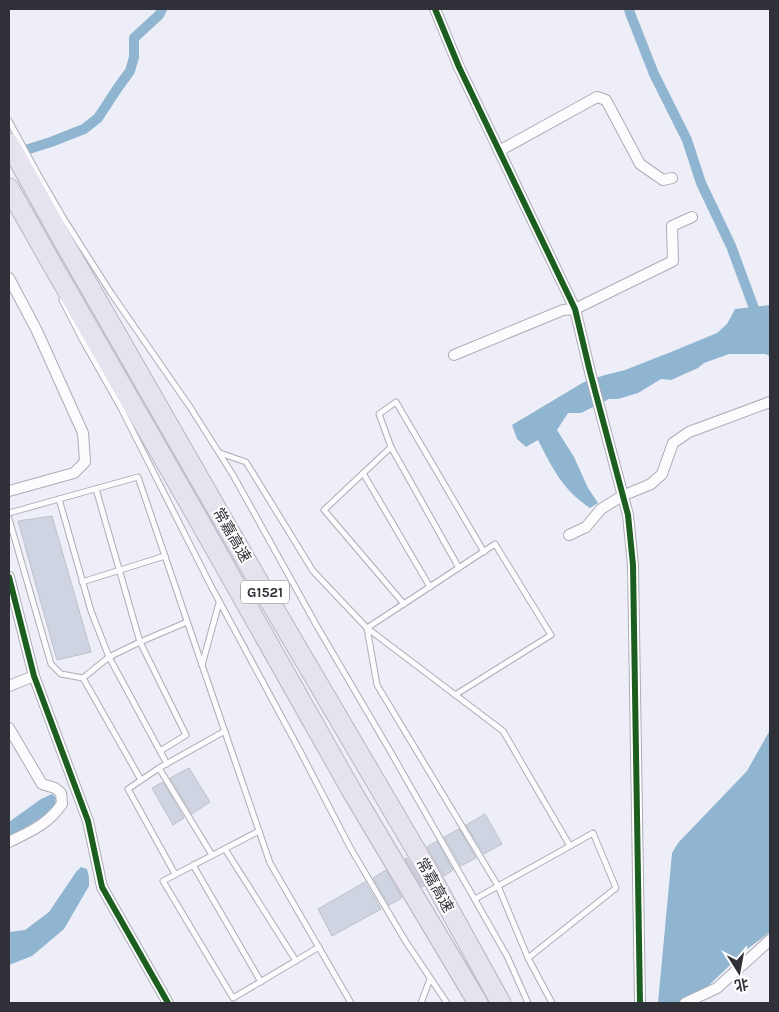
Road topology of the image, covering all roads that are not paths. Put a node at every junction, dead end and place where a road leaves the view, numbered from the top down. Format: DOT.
graph roads {
  1 [pos="435,9"];
  2 [pos="9,121"];
  3 [pos="12,137"];
  4 [pos="500,151"];
  5 [pos="32,174"];
  6 [pos="672,178"];
  7 [pos="9,189"];
  8 [pos="692,217"];
  9 [pos="34,246"];
  10 [pos="9,278"];
  11 [pos="60,297"];
  12 [pos="575,309"];
  13 [pos="454,355"];
  14 [pos="770,402"];
  15 [pos="391,447"];
  16 [pos="219,453"];
  17 [pos="363,473"];
  18 [pos="96,489"];
  19 [pos="9,491"];
  20 [pos="622,496"];
  21 [pos="60,499"];
  22 [pos="9,513"];
  23 [pos="9,519"];
  24 [pos="569,535"];
  25 [pos="484,552"];
  26 [pos="165,556"];
  27 [pos="459,568"];
  28 [pos="9,577"];
  29 [pos="82,582"];
  30 [pos="430,587"];
  31 [pos="220,603"];
  32 [pos="404,604"];
  33 [pos="188,622"];
  34 [pos="367,628"];
  35 [pos="140,642"];
  36 [pos="108,657"];
  37 [pos="202,665"];
  38 [pos="34,676"];
  39 [pos="83,678"];
  40 [pos="9,686"];
  41 [pos="455,695"];
  42 [pos="9,728"];
  43 [pos="225,731"];
  44 [pos="160,750"];
  45 [pos="167,764"];
  46 [pos="159,768"];
  47 [pos="141,780"];
  48 [pos="259,831"];
  49 [pos="9,842"];
  50 [pos="570,846"];
  51 [pos="225,849"];
  52 [pos="212,855"];
  53 [pos="193,865"];
  54 [pos="175,874"];
  55 [pos="498,886"];
  56 [pos="475,899"];
  57 [pos="770,940"];
  58 [pos="319,948"];
  59 [pos="528,958"];
  60 [pos="296,961"];
  61 [pos="430,979"];
  62 [pos="261,982"];
  63 [pos="168,1003"];
  64 [pos="352,1003"];
  65 [pos="421,1003"];
  66 [pos="447,1003"];
  67 [pos="478,1003"];
  68 [pos="502,1003"];
  69 [pos="528,1003"];
  70 [pos="552,1003"];
  71 [pos="640,1003"];
  72 [pos="685,1003"];
  1 -- 4 [label="street"];
  2 -- 3 [label="lane"];
  3 -- 5 [label="highway, 常嘉高速 / G1521"];
  4 -- 6 [label="street"];
  4 -- 12 [label="street"];
  5 -- 16 [label="lane"];
  5 -- 68 [label="highway, 常嘉高速 / G1521"];
  7 -- 9 [label="lane"];
  7 -- 67 [label="highway, 常嘉高速 / G1521"];
  8 -- 12 [label="street"];
  10 -- 19 [label="street"];
  11 -- 31 [label="lane"];
  12 -- 13 [label="street"];
  12 -- 20 [label="street"];
  14 -- 20 [label="street"];
  15 -- 17 [label="lane"];
  15 -- 25 [label="lane"];
  15 -- 27 [label="lane"];
  16 -- 34 [label="lane"];
  16 -- 56 [label="lane"];
  17 -- 30 [label="lane"];
  17 -- 32 [label="lane"];
  18 -- 21 [label="lane"];
  18 -- 26 [label="lane"];
  18 -- 35 [label="lane"];
  20 -- 24 [label="street"];
  20 -- 71 [label="street"];
  21 -- 22 [label="lane"];
  21 -- 29 [label="lane"];
  23 -- 39 [label="lane"];
  25 -- 27 [label="lane"];
  25 -- 41 [label="lane"];
  26 -- 29 [label="lane"];
  26 -- 33 [label="lane"];
  27 -- 30 [label="lane"];
  28 -- 38 [label="street"];
  29 -- 36 [label="lane"];
  30 -- 32 [label="lane"];
  31 -- 37 [label="lane"];
  31 -- 61 [label="lane"];
  32 -- 34 [label="lane"];
  33 -- 35 [label="lane"];
  33 -- 37 [label="lane"];
  34 -- 41 [label="lane"];
  34 -- 55 [label="lane"];
  35 -- 36 [label="lane"];
  35 -- 44 [label="lane"];
  36 -- 39 [label="lane"];
  36 -- 44 [label="lane"];
  37 -- 43 [label="lane"];
  38 -- 40 [label="street"];
  38 -- 63 [label="street"];
  39 -- 47 [label="lane"];
  41 -- 50 [label="lane"];
  42 -- 49 [label="street"];
  43 -- 45 [label="lane"];
  43 -- 48 [label="lane"];
  44 -- 45 [label="lane"];
  45 -- 46 [label="lane"];
  46 -- 47 [label="lane"];
  46 -- 52 [label="lane"];
  47 -- 54 [label="lane"];
  48 -- 51 [label="lane"];
  48 -- 58 [label="lane"];
  50 -- 55 [label="lane"];
  50 -- 59 [label="lane"];
  51 -- 52 [label="lane"];
  51 -- 60 [label="lane"];
  52 -- 53 [label="lane"];
  53 -- 54 [label="lane"];
  53 -- 62 [label="lane"];
  54 -- 62 [label="lane"];
  55 -- 56 [label="lane"];
  55 -- 59 [label="lane"];
  56 -- 69 [label="lane"];
  57 -- 72 [label="street"];
  58 -- 60 [label="lane"];
  58 -- 64 [label="lane"];
  59 -- 70 [label="lane"];
  60 -- 62 [label="lane"];
  61 -- 65 [label="lane"];
  61 -- 66 [label="lane"];
}
